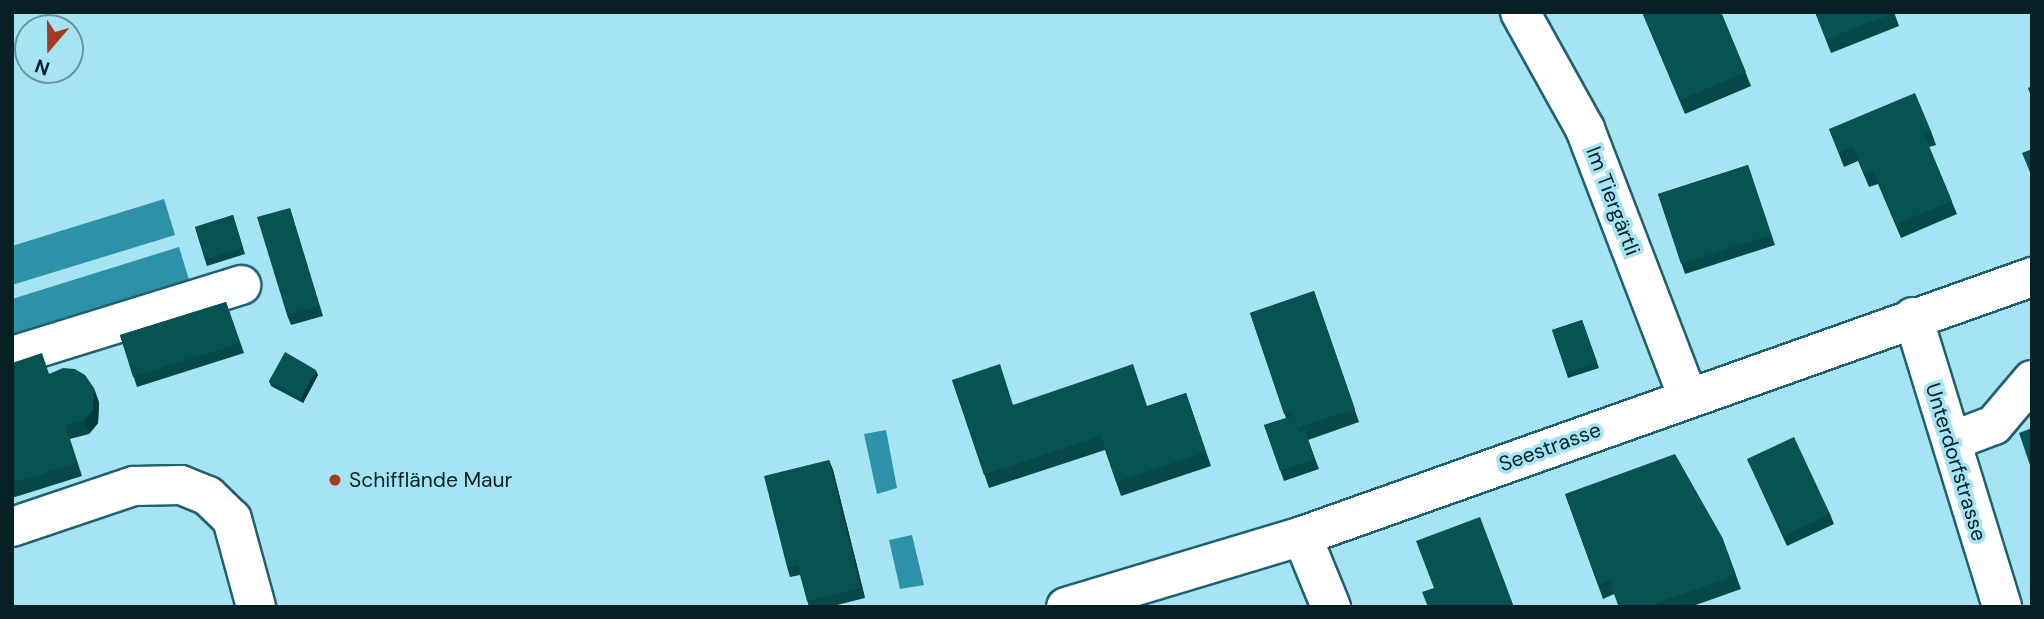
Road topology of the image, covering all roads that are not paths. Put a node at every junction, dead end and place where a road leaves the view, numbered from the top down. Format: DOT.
graph roads {
  1 [pos="1520,12"];
  2 [pos="2032,276"];
  3 [pos="241,285"];
  4 [pos="1913,317"];
  5 [pos="12,356"];
  6 [pos="2032,380"];
  7 [pos="1688,398"];
  8 [pos="1952,441"];
  9 [pos="12,527"];
  10 [pos="1301,536"];
  11 [pos="256,607"];
  12 [pos="1066,607"];
  13 [pos="1331,607"];
  14 [pos="2002,607"];
  1 -- 7 [label="street, Im Tiergärtli"];
  2 -- 4 [label="street, Seestrasse"];
  3 -- 5 [label="street"];
  4 -- 7 [label="street, Seestrasse"];
  4 -- 8 [label="street, Unterdorfstrasse"];
  6 -- 8 [label="street"];
  7 -- 10 [label="street, Seestrasse"];
  8 -- 14 [label="street, Unterdorfstrasse"];
  9 -- 11 [label="street"];
  10 -- 12 [label="street, Seestrasse"];
  10 -- 13 [label="street"];
}
